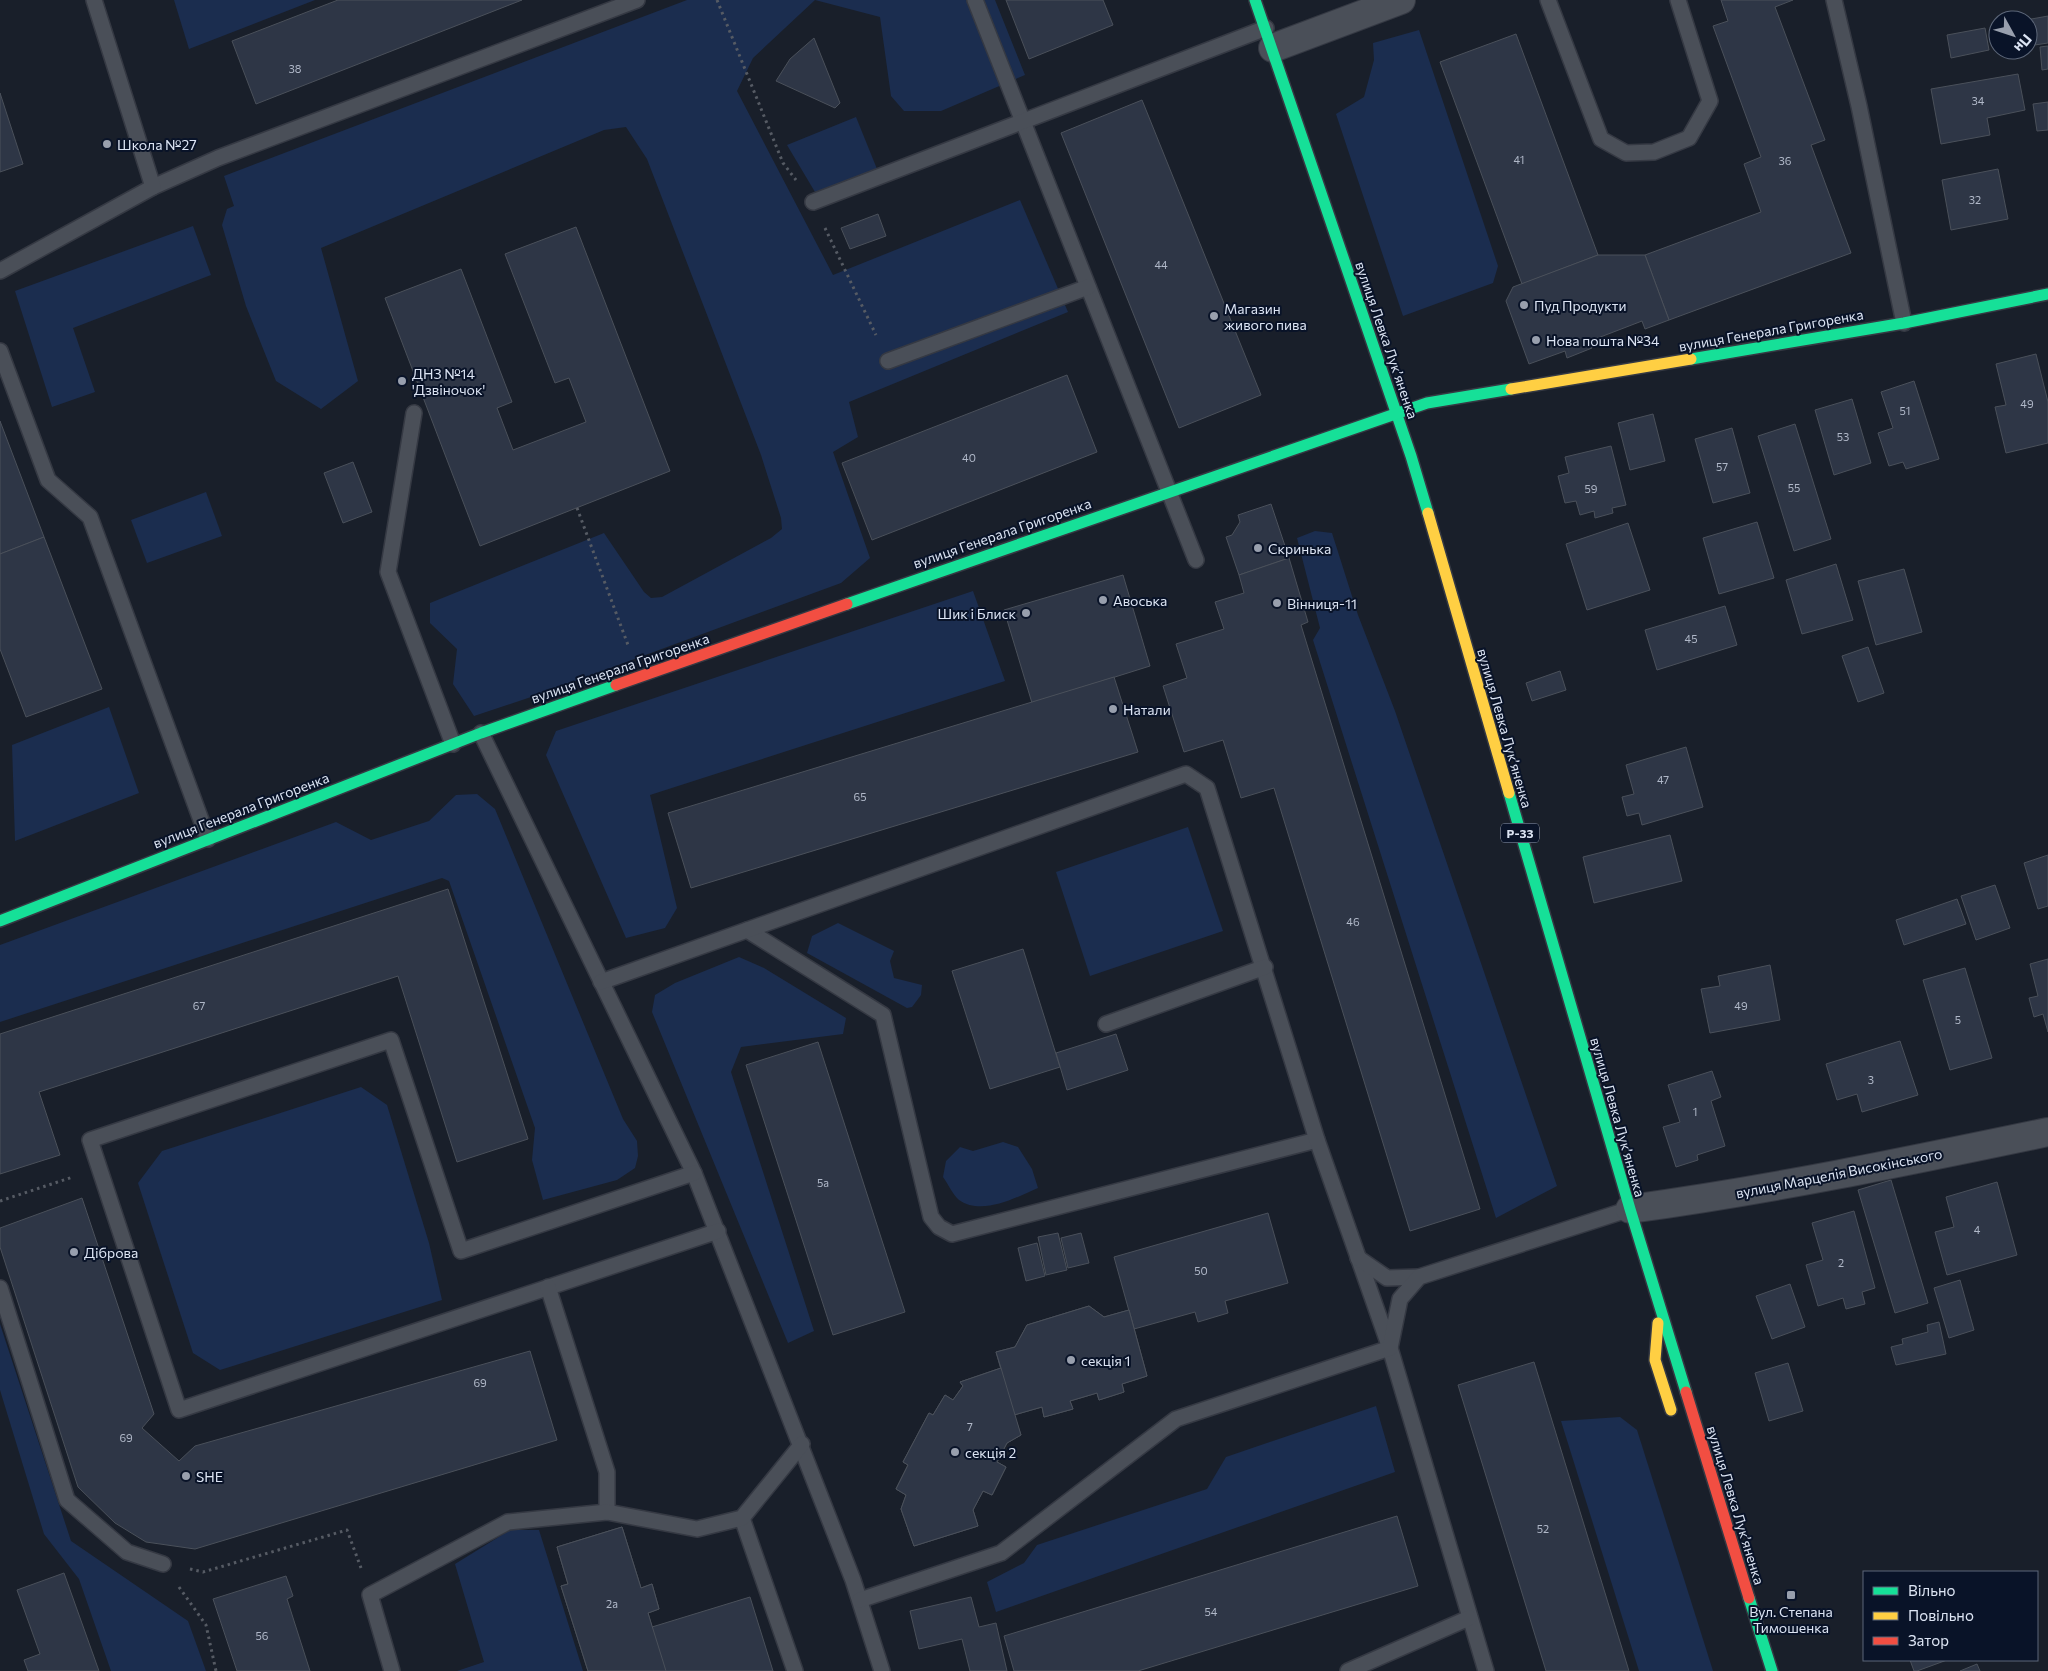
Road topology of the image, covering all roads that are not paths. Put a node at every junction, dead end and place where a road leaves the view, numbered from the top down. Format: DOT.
graph roads {
  1 [pos="94,0"];
  2 [pos="637,0"];
  3 [pos="974,0"];
  4 [pos="1255,0"];
  5 [pos="1401,0"];
  6 [pos="1548,0"];
  7 [pos="1678,0"];
  8 [pos="1834,0"];
  9 [pos="598,7"];
  10 [pos="1269,38"];
  11 [pos="1022,120"];
  12 [pos="153,187"];
  13 [pos="813,202"];
  14 [pos="0,271"];
  15 [pos="1088,287"];
  16 [pos="2048,294"];
  17 [pos="1904,323"];
  18 [pos="0,351"];
  19 [pos="888,361"];
  20 [pos="414,413"];
  21 [pos="1396,413"];
  22 [pos="1169,490"];
  23 [pos="1196,560"];
  24 [pos="482,733"];
  25 [pos="453,744"];
  26 [pos="208,839"];
  27 [pos="0,921"];
  28 [pos="747,930"];
  29 [pos="1265,967"];
  30 [pos="601,982"];
  31 [pos="1106,1024"];
  32 [pos="2048,1132"];
  33 [pos="1317,1140"];
  34 [pos="694,1174"];
  35 [pos="1630,1210"];
  36 [pos="718,1231"];
  37 [pos="1358,1258"];
  38 [pos="1419,1277"];
  39 [pos="548,1287"];
  40 [pos="0,1288"];
  41 [pos="1659,1306"];
  42 [pos="1390,1348"];
  43 [pos="1675,1423"];
  44 [pos="802,1444"];
  45 [pos="1695,1465"];
  46 [pos="1717,1496"];
  47 [pos="607,1512"];
  48 [pos="742,1518"];
  49 [pos="163,1564"];
  50 [pos="860,1600"];
  51 [pos="1469,1618"];
  52 [pos="392,1671"];
  53 [pos="795,1671"];
  54 [pos="882,1671"];
  55 [pos="1348,1671"];
  56 [pos="1486,1671"];
  57 [pos="1772,1671"];
  1 -- 12 [label="lane"];
  2 -- 9 [label="lane"];
  3 -- 11 [label="lane"];
  4 -- 10 [label="street, вулиця Левка Лукʼяненка / Р-33"];
  5 -- 10 [label="street"];
  6 -- 7 [label="lane"];
  8 -- 17 [label="lane"];
  9 -- 12 [label="lane"];
  10 -- 11 [label="lane"];
  10 -- 21 [label="street, вулиця Левка Лукʼяненка / Р-33"];
  11 -- 13 [label="lane"];
  11 -- 15 [label="lane"];
  12 -- 14 [label="lane"];
  15 -- 19 [label="lane"];
  15 -- 22 [label="lane"];
  16 -- 17 [label="street, вулиця Генерала Григоренка"];
  17 -- 21 [label="street, вулиця Генерала Григоренка"];
  18 -- 26 [label="lane"];
  20 -- 25 [label="lane"];
  21 -- 22 [label="street, вулиця Генерала Григоренка"];
  21 -- 35 [label="street, вулиця Левка Лукʼяненка / Р-33"];
  22 -- 23 [label="lane"];
  22 -- 24 [label="street, вулиця Генерала Григоренка"];
  24 -- 25 [label="street, вулиця Генерала Григоренка"];
  24 -- 30 [label="lane"];
  25 -- 26 [label="street, вулиця Генерала Григоренка"];
  26 -- 27 [label="street, вулиця Генерала Григоренка"];
  28 -- 29 [label="lane"];
  28 -- 30 [label="lane"];
  28 -- 33 [label="lane"];
  29 -- 31 [label="lane"];
  29 -- 33 [label="lane"];
  30 -- 34 [label="lane"];
  32 -- 35 [label="street, вулиця Марцелія Високінського"];
  33 -- 37 [label="lane"];
  34 -- 36 [label="lane"];
  34 -- 39 [label="lane"];
  35 -- 38 [label="lane"];
  35 -- 41 [label="street, вулиця Левка Лукʼяненка / Р-33"];
  36 -- 39 [label="lane"];
  36 -- 44 [label="lane"];
  37 -- 38 [label="lane"];
  37 -- 42 [label="lane"];
  38 -- 42 [label="lane"];
  39 -- 47 [label="lane"];
  40 -- 49 [label="lane"];
  41 -- 43 [label="street"];
  41 -- 46 [label="street, вулиця Левка Лукʼяненка / Р-33"];
  42 -- 50 [label="lane"];
  42 -- 51 [label="lane"];
  44 -- 48 [label="lane"];
  44 -- 50 [label="lane"];
  45 -- 46 [label="street"];
  46 -- 57 [label="street, вулиця Левка Лукʼяненка / Р-33"];
  47 -- 48 [label="lane"];
  47 -- 52 [label="lane"];
  48 -- 53 [label="lane"];
  50 -- 54 [label="lane"];
  51 -- 55 [label="lane"];
  51 -- 56 [label="lane"];
}
